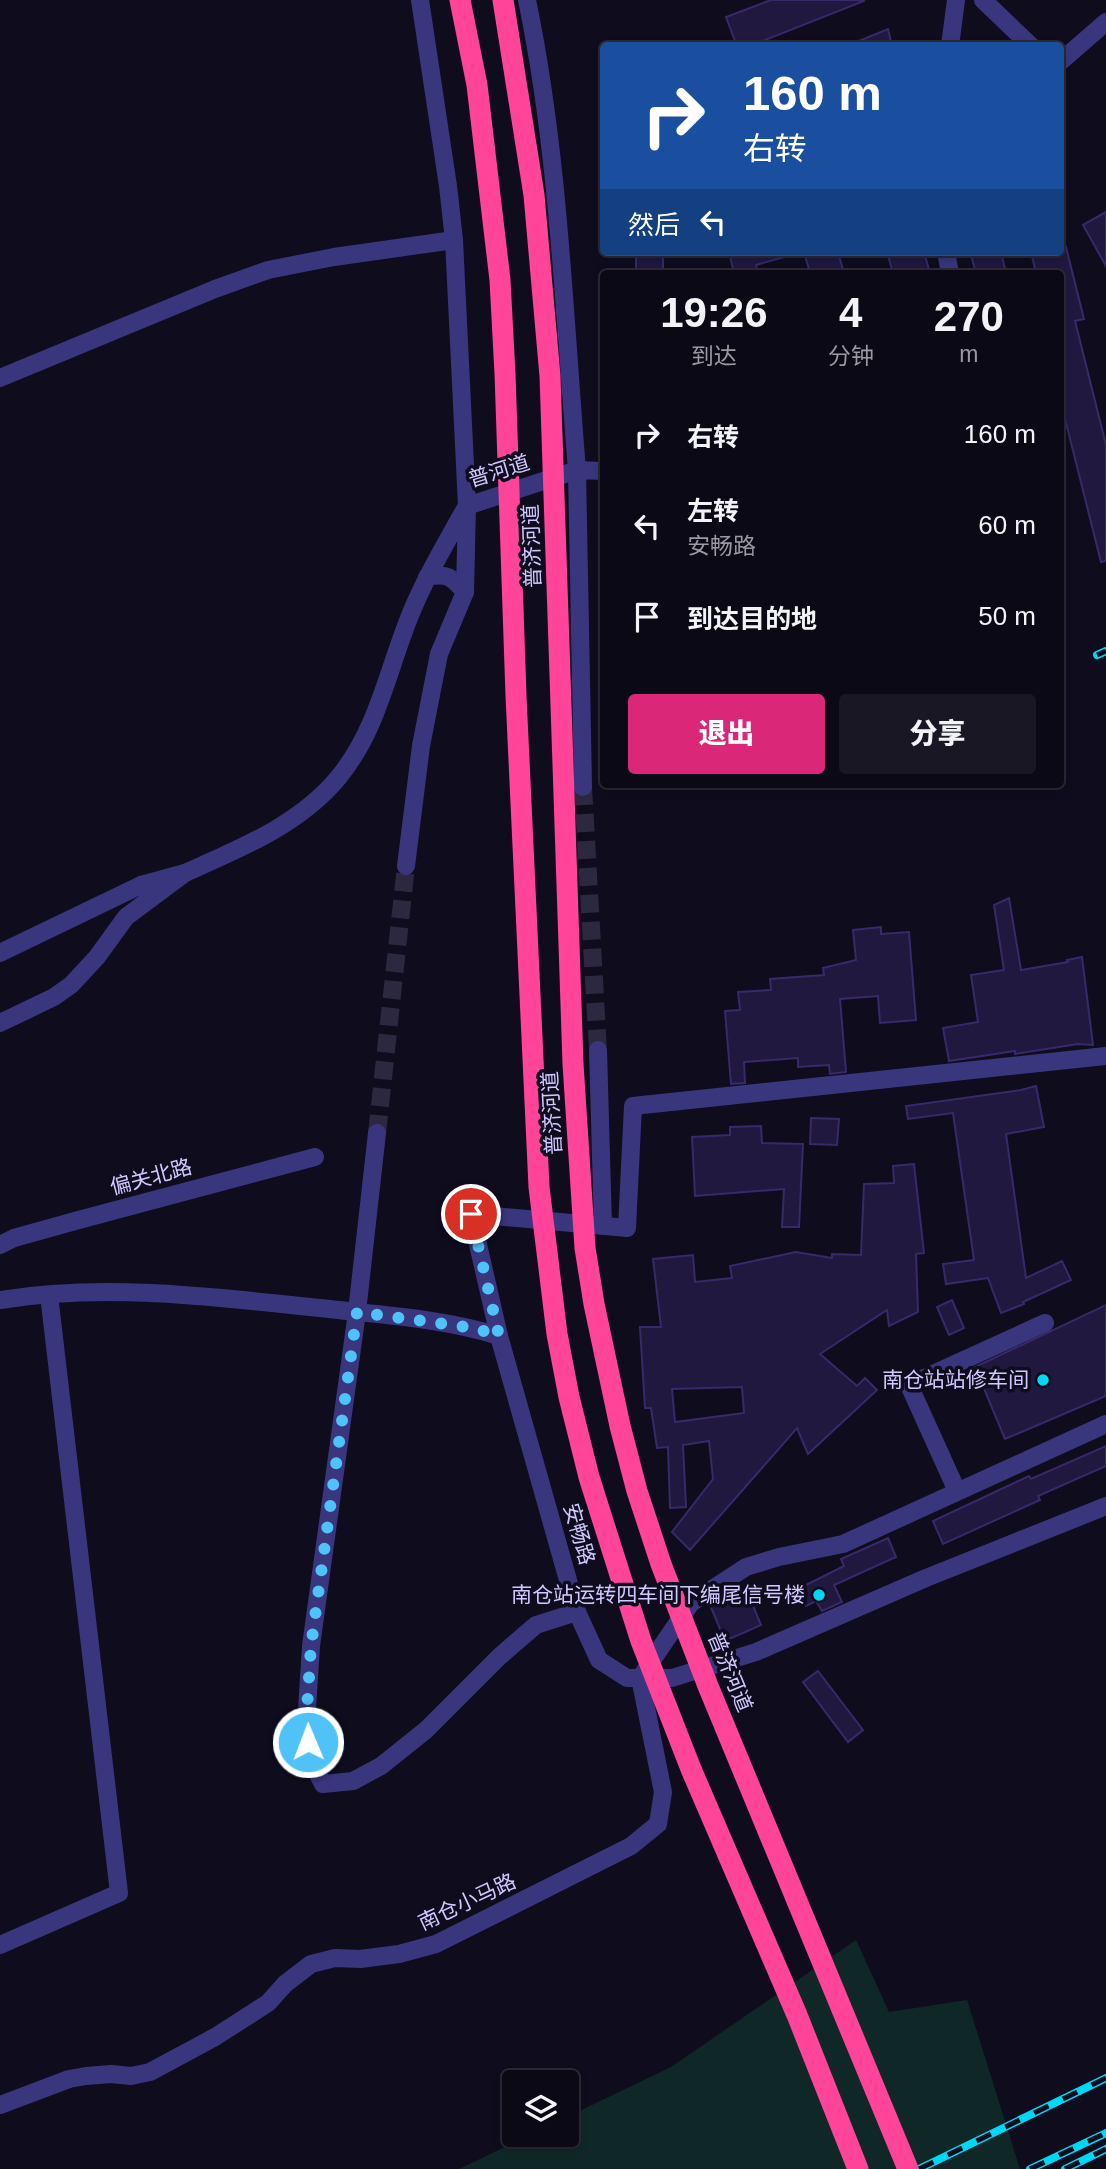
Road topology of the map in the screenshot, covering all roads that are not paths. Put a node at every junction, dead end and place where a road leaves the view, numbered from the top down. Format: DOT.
graph roads {
  1 [pos="419,0"];
  2 [pos="460,0"];
  3 [pos="503,0"];
  4 [pos="527,0"];
  5 [pos="956,0"];
  6 [pos="983,0"];
  7 [pos="1106,22"];
  8 [pos="951,42"];
  9 [pos="1027,42"];
  10 [pos="1064,59"];
  11 [pos="454,240"];
  12 [pos="0,378"];
  13 [pos="577,470"];
  14 [pos="600,471"];
  15 [pos="467,506"];
  16 [pos="428,577"];
  17 [pos="465,593"];
  18 [pos="583,788"];
  19 [pos="406,866"];
  20 [pos="185,873"];
  21 [pos="0,953"];
  22 [pos="0,1023"];
  23 [pos="598,1050"];
  24 [pos="1106,1056"];
  25 [pos="377,1133"];
  26 [pos="315,1157"];
  27 [pos="603,1226"];
  28 [pos="0,1245"];
  29 [pos="49,1295"];
  30 [pos="0,1300"];
  31 [pos="357,1312"];
  32 [pos="1045,1323"];
  33 [pos="499,1336"];
  34 [pos="1106,1424"];
  35 [pos="957,1491"];
  36 [pos="1106,1506"];
  37 [pos="577,1612"];
  38 [pos="640,1678"];
  39 [pos="0,1945"];
  40 [pos="0,2105"];
  41 [pos="858,2169"];
  42 [pos="908,2169"];
  1 -- 11 [label="street, 普河道"];
  2 -- 41 [label="highway, 普济河道, bridge"];
  3 -- 42 [label="highway, 普济河道, bridge"];
  4 -- 13 [label="street"];
  5 -- 8 [label="street"];
  6 -- 9 [label="street"];
  7 -- 10 [label="street"];
  11 -- 12 [label="street"];
  11 -- 15 [label="street, 普河道"];
  13 -- 14 [label="street"];
  13 -- 15 [label="street, 普河道"];
  13 -- 18 [label="street"];
  15 -- 16 [label="street"];
  15 -- 17 [label="street"];
  16 -- 17 [label="street"];
  16 -- 20 [label="street"];
  17 -- 19 [label="street"];
  20 -- 21 [label="street"];
  20 -- 22 [label="street"];
  23 -- 27 [label="street"];
  24 -- 27 [label="street"];
  25 -- 31 [label="street"];
  26 -- 28 [label="street, 偏关北路"];
  27 -- 33 [label="street, 安畅路"];
  29 -- 30 [label="street"];
  29 -- 31 [label="street"];
  29 -- 39 [label="street"];
  31 -- 33 [label="street"];
  31 -- 37 [label="street"];
  32 -- 35 [label="street"];
  33 -- 37 [label="street, 安畅路"];
  34 -- 35 [label="street"];
  35 -- 38 [label="street"];
  36 -- 38 [label="street, 安畅路"];
  37 -- 38 [label="street, 安畅路"];
  38 -- 40 [label="street, 南仓小马路"];
}
